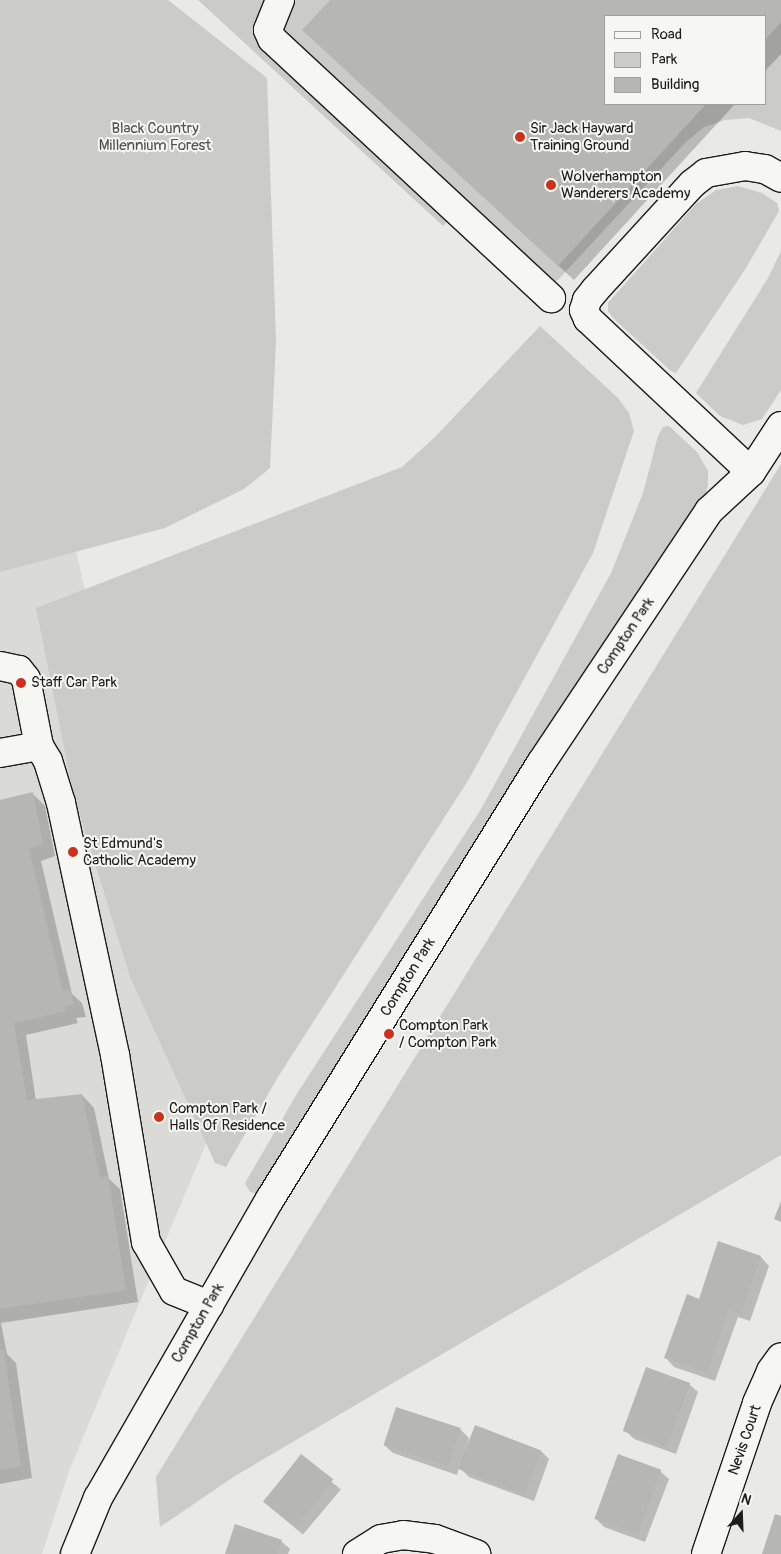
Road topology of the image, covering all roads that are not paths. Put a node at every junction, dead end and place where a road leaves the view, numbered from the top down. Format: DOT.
graph roads {
  1 [pos="280,0"];
  2 [pos="781,178"];
  3 [pos="551,298"];
  4 [pos="781,426"];
  5 [pos="751,472"];
  6 [pos="0,666"];
  7 [pos="39,746"];
  8 [pos="0,753"];
  9 [pos="209,1305"];
  10 [pos="781,1358"];
  11 [pos="76,1554"];
  12 [pos="357,1554"];
  13 [pos="476,1554"];
  14 [pos="706,1554"];
  1 -- 3 [label="street"];
  2 -- 5 [label="street"];
  4 -- 5 [label="street, Compton Park"];
  5 -- 9 [label="street, Compton Park"];
  6 -- 7 [label="street"];
  7 -- 8 [label="street"];
  7 -- 9 [label="street"];
  9 -- 11 [label="street, Compton Park"];
  10 -- 14 [label="street, Nevis Court"];
  12 -- 13 [label="street"];
}
